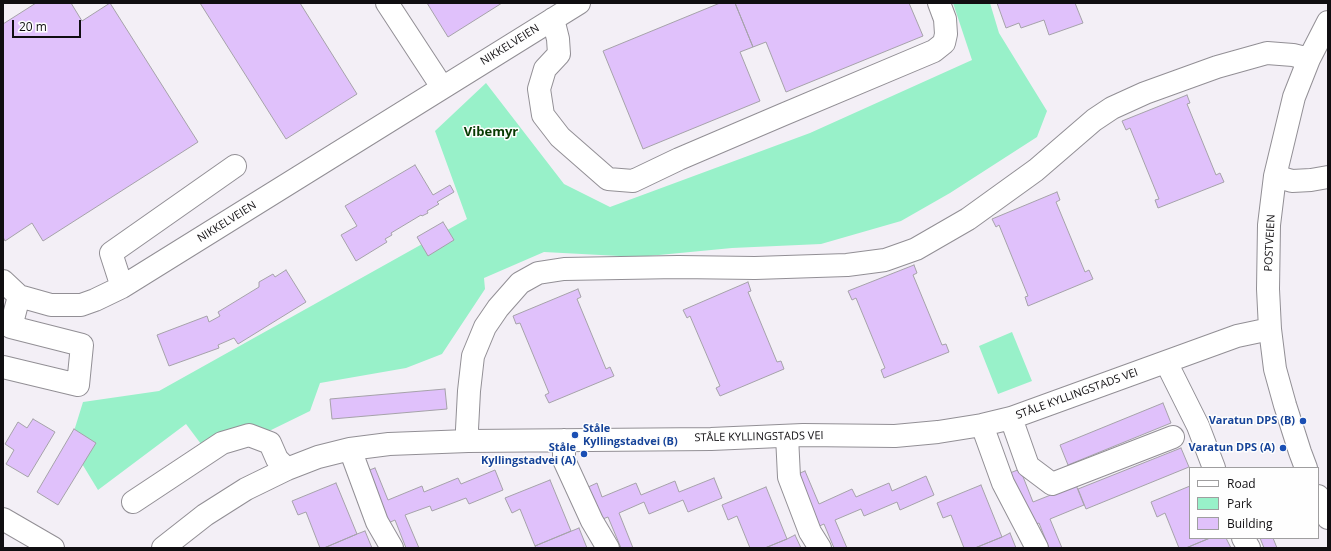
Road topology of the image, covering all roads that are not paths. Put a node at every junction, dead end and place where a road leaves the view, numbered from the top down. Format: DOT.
graph roads {
  1 [pos="387,3"];
  2 [pos="578,3"];
  3 [pos="939,3"];
  4 [pos="553,19"];
  5 [pos="1328,22"];
  6 [pos="1309,59"];
  7 [pos="442,87"];
  8 [pos="235,166"];
  9 [pos="1275,176"];
  10 [pos="1328,177"];
  11 [pos="3,281"];
  12 [pos="122,287"];
  13 [pos="19,296"];
  14 [pos="1270,329"];
  15 [pos="1166,362"];
  16 [pos="3,367"];
  17 [pos="1011,418"];
  18 [pos="982,425"];
  19 [pos="787,436"];
  20 [pos="1173,437"];
  21 [pos="564,440"];
  22 [pos="468,441"];
  23 [pos="350,449"];
  24 [pos="1214,467"];
  25 [pos="1306,467"];
  26 [pos="287,468"];
  27 [pos="1319,498"];
  28 [pos="133,502"];
  29 [pos="1328,518"];
  30 [pos="3,519"];
  31 [pos="1244,539"];
  32 [pos="53,548"];
  33 [pos="163,548"];
  34 [pos="392,548"];
  35 [pos="608,548"];
  36 [pos="820,548"];
  37 [pos="1037,548"];
  38 [pos="1249,548"];
  1 -- 7 [label="street"];
  2 -- 4 [label="street, NIKKELVEIEN"];
  3 -- 4 [label="street"];
  4 -- 7 [label="street, NIKKELVEIEN"];
  5 -- 6 [label="street, POSTVEIEN"];
  6 -- 9 [label="street, POSTVEIEN"];
  6 -- 22 [label="street"];
  7 -- 12 [label="street, NIKKELVEIEN"];
  8 -- 12 [label="street"];
  9 -- 10 [label="street"];
  9 -- 14 [label="street, POSTVEIEN"];
  11 -- 13 [label="street, NIKKELVEIEN"];
  12 -- 13 [label="street, NIKKELVEIEN"];
  13 -- 16 [label="street"];
  14 -- 15 [label="street, STÅLE KYLLINGSTADS VEI"];
  14 -- 25 [label="street, POSTVEIEN"];
  15 -- 17 [label="street, STÅLE KYLLINGSTADS VEI"];
  15 -- 24 [label="street"];
  17 -- 18 [label="street, STÅLE KYLLINGSTADS VEI"];
  17 -- 20 [label="street"];
  18 -- 19 [label="street, STÅLE KYLLINGSTADS VEI"];
  18 -- 37 [label="street"];
  19 -- 21 [label="street, STÅLE KYLLINGSTADS VEI"];
  19 -- 36 [label="street"];
  21 -- 22 [label="street, STÅLE KYLLINGSTADS VEI"];
  21 -- 35 [label="street"];
  22 -- 23 [label="street, STÅLE KYLLINGSTADS VEI"];
  23 -- 26 [label="street, STÅLE KYLLINGSTADS VEI"];
  23 -- 34 [label="street"];
  26 -- 28 [label="street"];
  26 -- 33 [label="street, STÅLE KYLLINGSTADS VEI"];
  27 -- 29 [label="street"];
  30 -- 32 [label="street"];
  31 -- 38 [label="street"];
}
